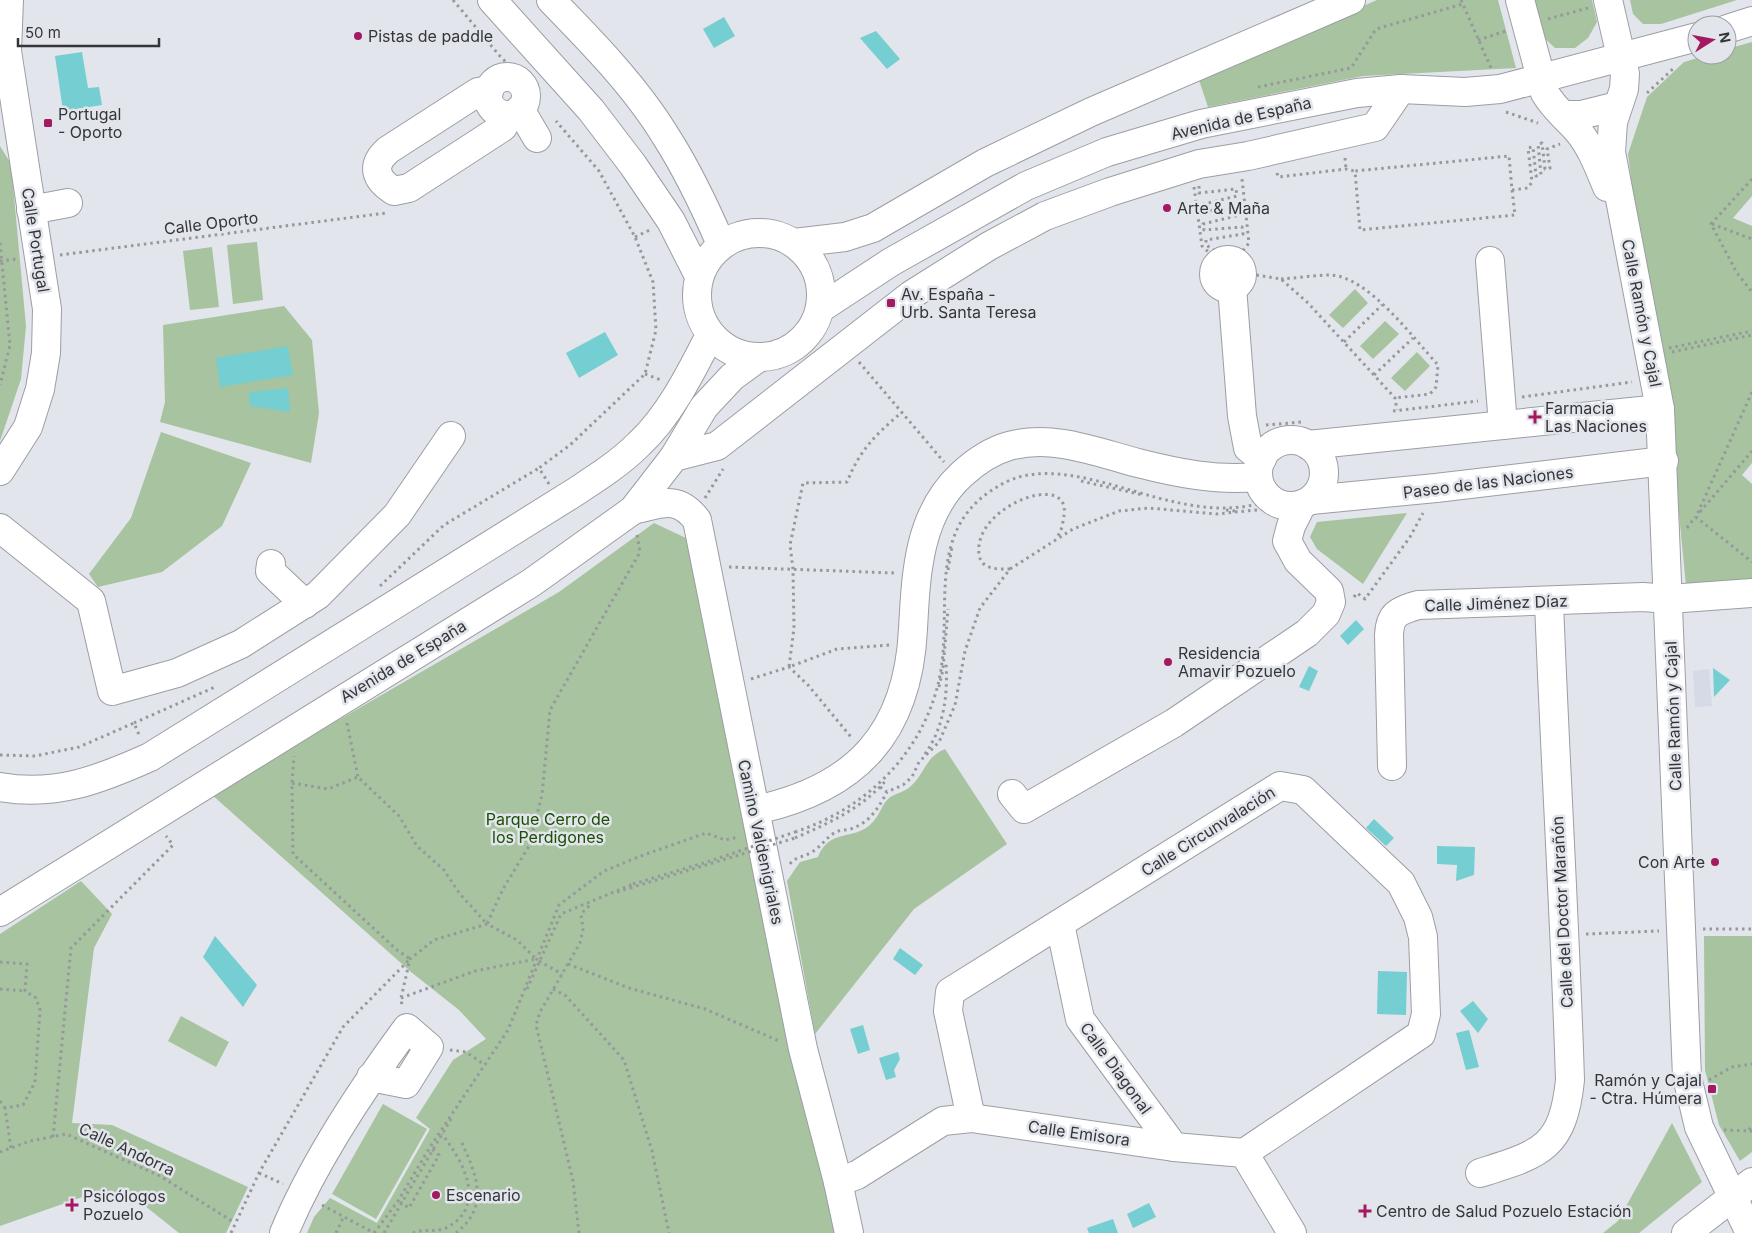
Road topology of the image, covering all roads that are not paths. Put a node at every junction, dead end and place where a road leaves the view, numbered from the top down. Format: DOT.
graph roads {
  1 [pos="8,0"];
  2 [pos="492,0"];
  3 [pos="552,0"];
  4 [pos="1352,0"];
  5 [pos="1520,0"];
  6 [pos="1608,0"];
  7 [pos="1752,21"];
  8 [pos="1737,25"];
  9 [pos="1687,40"];
  10 [pos="534,44"];
  11 [pos="1657,49"];
  12 [pos="1621,57"];
  13 [pos="559,74"];
  14 [pos="1541,80"];
  15 [pos="1401,89"];
  16 [pos="517,93"];
  17 [pos="1620,98"];
  18 [pos="0,125"];
  19 [pos="1556,126"];
  20 [pos="546,128"];
  21 [pos="22,148"];
  22 [pos="68,203"];
  23 [pos="31,210"];
  24 [pos="1624,228"];
  25 [pos="794,243"];
  26 [pos="720,244"];
  27 [pos="1490,261"];
  28 [pos="1231,269"];
  29 [pos="699,276"];
  30 [pos="821,308"];
  31 [pos="710,335"];
  32 [pos="758,358"];
  33 [pos="1660,409"];
  34 [pos="1502,412"];
  35 [pos="1307,433"];
  36 [pos="451,436"];
  37 [pos="674,457"];
  38 [pos="1664,461"];
  39 [pos="0,471"];
  40 [pos="1256,477"];
  41 [pos="1301,503"];
  42 [pos="633,510"];
  43 [pos="0,528"];
  44 [pos="271,564"];
  45 [pos="1752,593"];
  46 [pos="1669,599"];
  47 [pos="1549,602"];
  48 [pos="305,604"];
  49 [pos="1392,766"];
  50 [pos="0,787"];
  51 [pos="68,787"];
  52 [pos="1012,794"];
  53 [pos="0,803"];
  54 [pos="758,821"];
  55 [pos="0,887"];
  56 [pos="34,889"];
  57 [pos="0,912"];
  58 [pos="1060,924"];
  59 [pos="371,1077"];
  60 [pos="971,1118"];
  61 [pos="1174,1147"];
  62 [pos="1244,1153"];
  63 [pos="1480,1173"];
  64 [pos="838,1182"];
  65 [pos="1743,1190"];
  66 [pos="284,1233"];
  67 [pos="849,1233"];
  68 [pos="1292,1233"];
  69 [pos="1686,1233"];
  70 [pos="1750,1233"];
  1 -- 21 [label="street, Calle Portugal"];
  2 -- 10 [label="street"];
  3 -- 26 [label="street"];
  4 -- 25 [label="street"];
  5 -- 14 [label="street, Calle Ramón y Cajal"];
  6 -- 12 [label="street"];
  7 -- 8 [label="street"];
  9 -- 11 [label="street, Avenida de España"];
  10 -- 13 [label="street"];
  10 -- 16 [label="street"];
  11 -- 12 [label="street, Avenida de España"];
  11 -- 17 [label="street"];
  12 -- 14 [label="street, Avenida de España"];
  12 -- 17 [label="street"];
  13 -- 16 [label="street"];
  13 -- 29 [label="street"];
  14 -- 15 [label="street, Avenida de España"];
  14 -- 19 [label="street, Calle Ramón y Cajal"];
  15 -- 30 [label="street, Avenida de España"];
  15 -- 37 [label="street"];
  16 -- 20 [label="street"];
  17 -- 19 [label="street"];
  17 -- 24 [label="street, Calle Ramón y Cajal"];
  18 -- 21 [label="street"];
  19 -- 24 [label="street, Calle Ramón y Cajal"];
  21 -- 23 [label="street, Calle Portugal"];
  22 -- 23 [label="street"];
  23 -- 39 [label="street, Calle Portugal"];
  24 -- 33 [label="street, Calle Ramón y Cajal"];
  25 -- 26 [label="street"];
  25 -- 30 [label="street"];
  26 -- 29 [label="street"];
  27 -- 34 [label="street"];
  28 -- 40 [label="street"];
  29 -- 31 [label="street"];
  30 -- 32 [label="street"];
  31 -- 32 [label="street"];
  31 -- 51 [label="street"];
  32 -- 37 [label="street, Avenida de España"];
  33 -- 34 [label="street"];
  33 -- 38 [label="street, Calle Ramón y Cajal"];
  34 -- 35 [label="street"];
  35 -- 40 [label="street"];
  35 -- 41 [label="street"];
  36 -- 48 [label="street"];
  37 -- 42 [label="street, Avenida de España"];
  38 -- 41 [label="street, Paseo de las Naciones"];
  38 -- 46 [label="street, Calle Ramón y Cajal"];
  40 -- 41 [label="street"];
  40 -- 54 [label="street"];
  41 -- 52 [label="street"];
  42 -- 54 [label="street, Camino Valdenigriales"];
  42 -- 56 [label="street, Avenida de España"];
  43 -- 48 [label="street"];
  44 -- 48 [label="street"];
  45 -- 46 [label="street, Calle Jiménez Díaz"];
  46 -- 47 [label="street, Calle Jiménez Díaz"];
  46 -- 65 [label="street, Calle Ramón y Cajal"];
  47 -- 49 [label="street, Calle Jiménez Díaz"];
  47 -- 63 [label="street, Calle del Doctor Marañón"];
  50 -- 51 [label="street"];
  51 -- 53 [label="street"];
  54 -- 64 [label="street, Camino Valdenigriales"];
  55 -- 56 [label="street"];
  56 -- 57 [label="street, Avenida de España"];
  58 -- 60 [label="street, Calle Circunvalación"];
  58 -- 61 [label="street, Calle Diagonal"];
  58 -- 62 [label="street, Calle Circunvalación"];
  59 -- 59 [label="street"];
  59 -- 66 [label="street"];
  60 -- 61 [label="street, Calle Emisora"];
  60 -- 64 [label="street, Calle Emisora"];
  61 -- 62 [label="street, Calle Emisora"];
  62 -- 68 [label="street"];
  64 -- 67 [label="street, Camino Valdenigriales"];
  65 -- 69 [label="street"];
  65 -- 70 [label="street, Calle Ramón y Cajal"];
}
